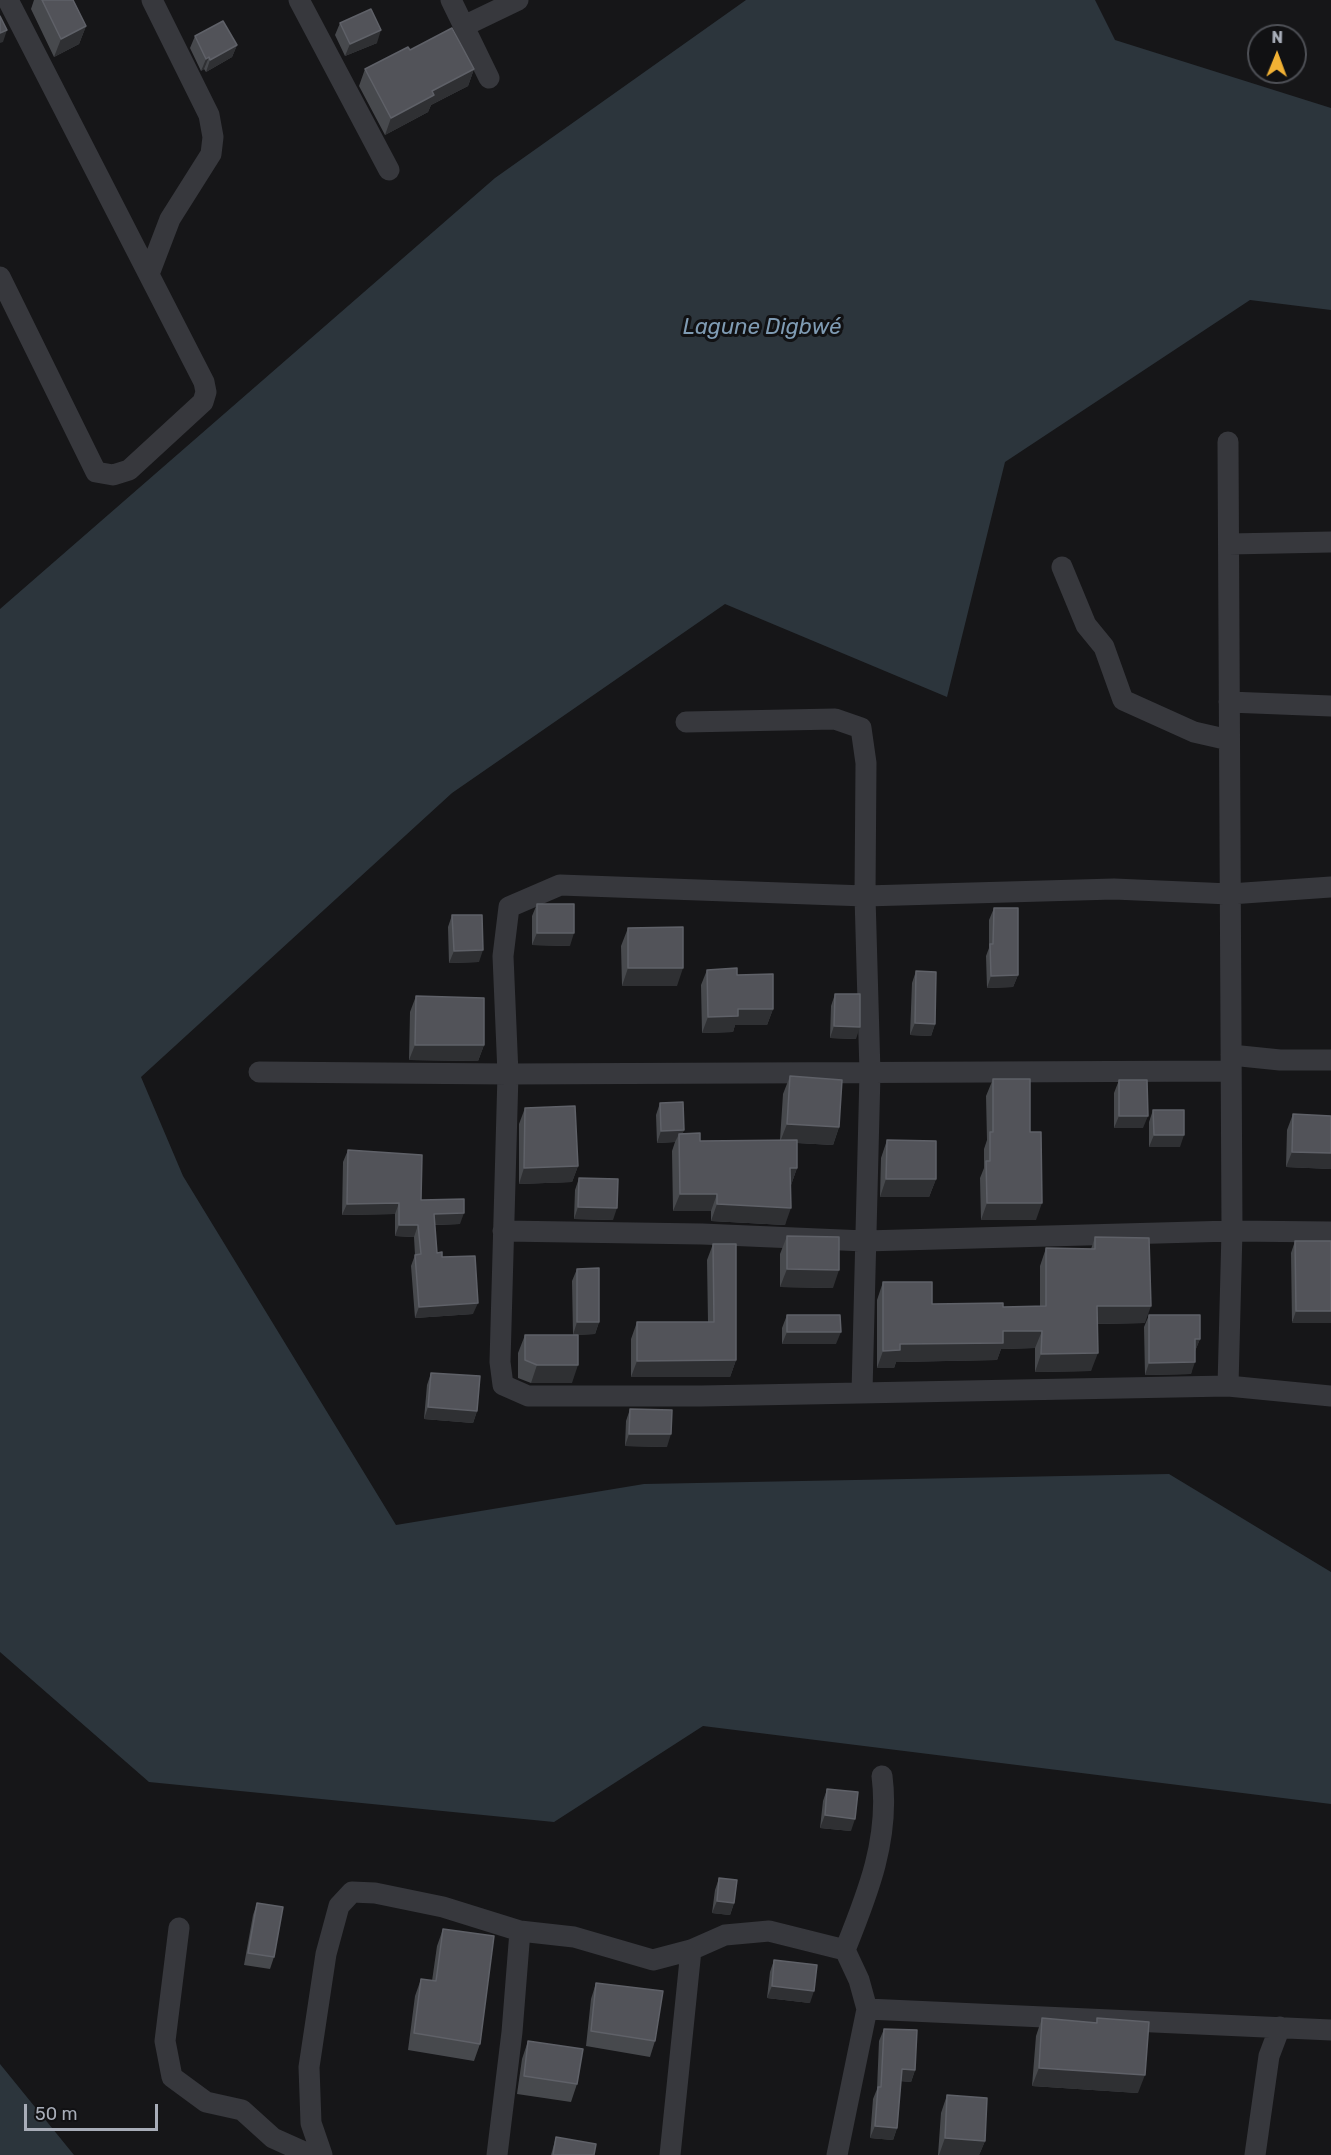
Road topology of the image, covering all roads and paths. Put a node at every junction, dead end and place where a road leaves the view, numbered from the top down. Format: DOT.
graph roads {
  1 [pos="9,0"];
  2 [pos="152,0"];
  3 [pos="299,0"];
  4 [pos="451,0"];
  5 [pos="518,0"];
  6 [pos="464,26"];
  7 [pos="489,78"];
  8 [pos="389,170"];
  9 [pos="149,274"];
  10 [pos="0,276"];
  11 [pos="8,311"];
  12 [pos="1228,442"];
  13 [pos="1331,542"];
  14 [pos="1229,544"];
  15 [pos="1062,567"];
  16 [pos="1229,702"];
  17 [pos="1331,706"];
  18 [pos="686,722"];
  19 [pos="1229,740"];
  20 [pos="1331,887"];
  21 [pos="1230,894"];
  22 [pos="865,896"];
  23 [pos="1331,1060"];
  24 [pos="1231,1063"];
  25 [pos="259,1072"];
  26 [pos="870,1073"];
  27 [pos="508,1074"];
  28 [pos="503,1231"];
  29 [pos="1232,1231"];
  30 [pos="1331,1232"];
  31 [pos="865,1241"];
  32 [pos="1228,1386"];
  33 [pos="862,1392"];
  34 [pos="1331,1396"];
  35 [pos="882,1776"];
  36 [pos="179,1928"];
  37 [pos="520,1931"];
  38 [pos="691,1950"];
  39 [pos="845,1950"];
  40 [pos="867,2009"];
  41 [pos="1280,2027"];
  42 [pos="1331,2030"];
  43 [pos="311,2155"];
  44 [pos="322,2155"];
  45 [pos="497,2155"];
  46 [pos="670,2155"];
  47 [pos="837,2155"];
  48 [pos="1255,2155"];
  1 -- 9 [label="street"];
  2 -- 9 [label="street"];
  3 -- 8 [label="street"];
  4 -- 6 [label="street"];
  5 -- 6 [label="street"];
  6 -- 7 [label="street"];
  9 -- 11 [label="street"];
  10 -- 11 [label="street"];
  12 -- 14 [label="street"];
  13 -- 14 [label="street"];
  14 -- 16 [label="street"];
  15 -- 19 [label="street"];
  16 -- 17 [label="street"];
  16 -- 19 [label="street"];
  18 -- 22 [label="street"];
  19 -- 21 [label="street"];
  20 -- 21 [label="street"];
  21 -- 22 [label="street"];
  21 -- 24 [label="street"];
  22 -- 26 [label="street"];
  22 -- 27 [label="street"];
  23 -- 24 [label="street"];
  24 -- 26 [label="street"];
  24 -- 29 [label="street"];
  25 -- 27 [label="street"];
  26 -- 27 [label="street"];
  26 -- 31 [label="street"];
  27 -- 28 [label="street"];
  28 -- 31 [label="street"];
  28 -- 33 [label="street"];
  29 -- 30 [label="street"];
  29 -- 31 [label="street"];
  29 -- 32 [label="street"];
  31 -- 33 [label="street"];
  32 -- 33 [label="street"];
  32 -- 34 [label="street"];
  35 -- 39 [label="street"];
  36 -- 43 [label="street"];
  37 -- 38 [label="street"];
  37 -- 44 [label="street"];
  37 -- 45 [label="street"];
  38 -- 39 [label="street"];
  38 -- 46 [label="street"];
  39 -- 40 [label="street"];
  40 -- 41 [label="street"];
  40 -- 47 [label="street"];
  41 -- 42 [label="street"];
  41 -- 48 [label="street"];
}
